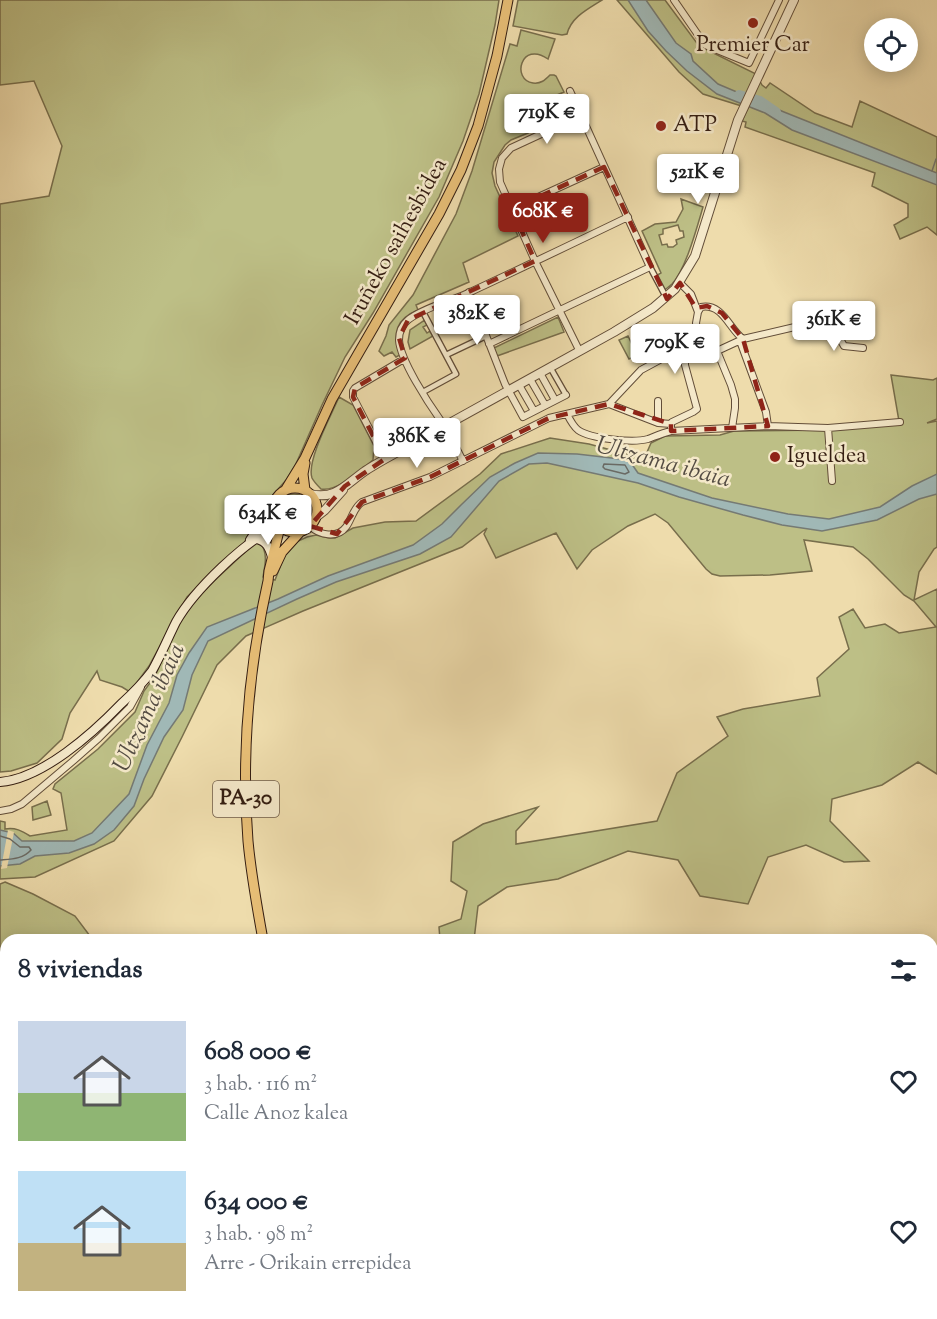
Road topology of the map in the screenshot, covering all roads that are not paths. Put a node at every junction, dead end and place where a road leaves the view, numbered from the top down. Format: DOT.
graph roads {
  1 [pos="508,0"];
  2 [pos="674,0"];
  3 [pos="685,0"];
  4 [pos="779,0"];
  5 [pos="794,0"];
  6 [pos="680,10"];
  7 [pos="570,91"];
  8 [pos="580,116"];
  9 [pos="604,166"];
  10 [pos="512,209"];
  11 [pos="628,217"];
  12 [pos="535,261"];
  13 [pos="650,267"];
  14 [pos="680,283"];
  15 [pos="470,292"];
  16 [pos="666,297"];
  17 [pos="559,310"];
  18 [pos="423,312"];
  19 [pos="698,312"];
  20 [pos="484,337"];
  21 [pos="741,340"];
  22 [pos="489,344"];
  23 [pos="863,348"];
  24 [pos="579,350"];
  25 [pos="715,351"];
  26 [pos="446,355"];
  27 [pos="689,357"];
  28 [pos="404,359"];
  29 [pos="550,367"];
  30 [pos="540,373"];
  31 [pos="530,379"];
  32 [pos="519,385"];
  33 [pos="508,391"];
  34 [pos="425,392"];
  35 [pos="566,395"];
  36 [pos="555,400"];
  37 [pos="658,401"];
  38 [pos="609,404"];
  39 [pos="545,405"];
  40 [pos="534,411"];
  41 [pos="567,414"];
  42 [pos="900,422"];
  43 [pos="658,423"];
  44 [pos="768,426"];
  45 [pos="444,427"];
  46 [pos="671,428"];
  47 [pos="732,428"];
  48 [pos="828,428"];
  49 [pos="305,458"];
  50 [pos="385,459"];
  51 [pos="463,461"];
  52 [pos="832,481"];
  53 [pos="345,486"];
  54 [pos="286,489"];
  55 [pos="308,492"];
  56 [pos="272,507"];
  57 [pos="316,517"];
  58 [pos="279,526"];
  59 [pos="306,529"];
  60 [pos="257,539"];
  61 [pos="247,546"];
  62 [pos="272,557"];
  63 [pos="267,586"];
  64 [pos="142,684"];
  65 [pos="0,782"];
  66 [pos="0,811"];
  67 [pos="262,934"];
  1 -- 49 [label="highway, Iruñeko saihesbidea"];
  2 -- 6 [label="street"];
  3 -- 6 [label="street"];
  4 -- 6 [label="street"];
  5 -- 14 [label="street"];
  7 -- 8 [label="street"];
  8 -- 9 [label="street"];
  8 -- 10 [label="street"];
  9 -- 10 [label="street"];
  9 -- 11 [label="street"];
  10 -- 12 [label="street"];
  11 -- 12 [label="street"];
  11 -- 13 [label="street"];
  12 -- 15 [label="street"];
  12 -- 17 [label="street"];
  13 -- 16 [label="street"];
  13 -- 17 [label="street"];
  14 -- 16 [label="street"];
  14 -- 19 [label="street"];
  15 -- 18 [label="street"];
  15 -- 20 [label="street"];
  16 -- 24 [label="street"];
  17 -- 22 [label="street"];
  17 -- 24 [label="street"];
  18 -- 26 [label="street"];
  18 -- 28 [label="street"];
  19 -- 21 [label="street"];
  19 -- 25 [label="street"];
  20 -- 22 [label="street"];
  20 -- 26 [label="street"];
  21 -- 23 [label="street"];
  21 -- 25 [label="street"];
  21 -- 44 [label="street"];
  22 -- 33 [label="street"];
  24 -- 29 [label="street"];
  25 -- 27 [label="street"];
  25 -- 47 [label="street"];
  26 -- 34 [label="street"];
  27 -- 38 [label="street"];
  27 -- 46 [label="street"];
  28 -- 34 [label="street"];
  28 -- 50 [label="street"];
  29 -- 30 [label="street"];
  29 -- 35 [label="street"];
  30 -- 31 [label="street"];
  30 -- 36 [label="street"];
  31 -- 32 [label="street"];
  31 -- 39 [label="street"];
  32 -- 33 [label="street"];
  32 -- 40 [label="street"];
  33 -- 40 [label="street"];
  33 -- 45 [label="street"];
  34 -- 45 [label="street"];
  35 -- 36 [label="street"];
  36 -- 39 [label="street"];
  37 -- 43 [label="street"];
  38 -- 41 [label="street"];
  38 -- 43 [label="street"];
  39 -- 40 [label="street"];
  41 -- 46 [label="street"];
  41 -- 51 [label="street"];
  42 -- 48 [label="street"];
  43 -- 46 [label="street"];
  44 -- 47 [label="street"];
  44 -- 48 [label="street"];
  45 -- 50 [label="street"];
  45 -- 51 [label="street"];
  46 -- 47 [label="street"];
  48 -- 52 [label="street"];
  49 -- 54 [label="highway, Iruñeko saihesbidea"];
  49 -- 55 [label="highway, Iruñeko saihesbidea"];
  50 -- 53 [label="street"];
  51 -- 59 [label="street"];
  53 -- 55 [label="street"];
  53 -- 57 [label="street"];
  54 -- 55 [label="highway"];
  54 -- 56 [label="highway"];
  55 -- 57 [label="highway"];
  56 -- 58 [label="highway"];
  56 -- 61 [label="main road"];
  57 -- 59 [label="highway, PA-30"];
  58 -- 59 [label="highway"];
  58 -- 60 [label="main road"];
  58 -- 62 [label="highway, PA-30"];
  59 -- 63 [label="highway, PA-30"];
  60 -- 61 [label="main road"];
  60 -- 62 [label="main road"];
  61 -- 64 [label="main road"];
  62 -- 63 [label="highway, PA-30"];
  63 -- 67 [label="highway, PA-30"];
  64 -- 65 [label="main road"];
  64 -- 66 [label="street"];
}
